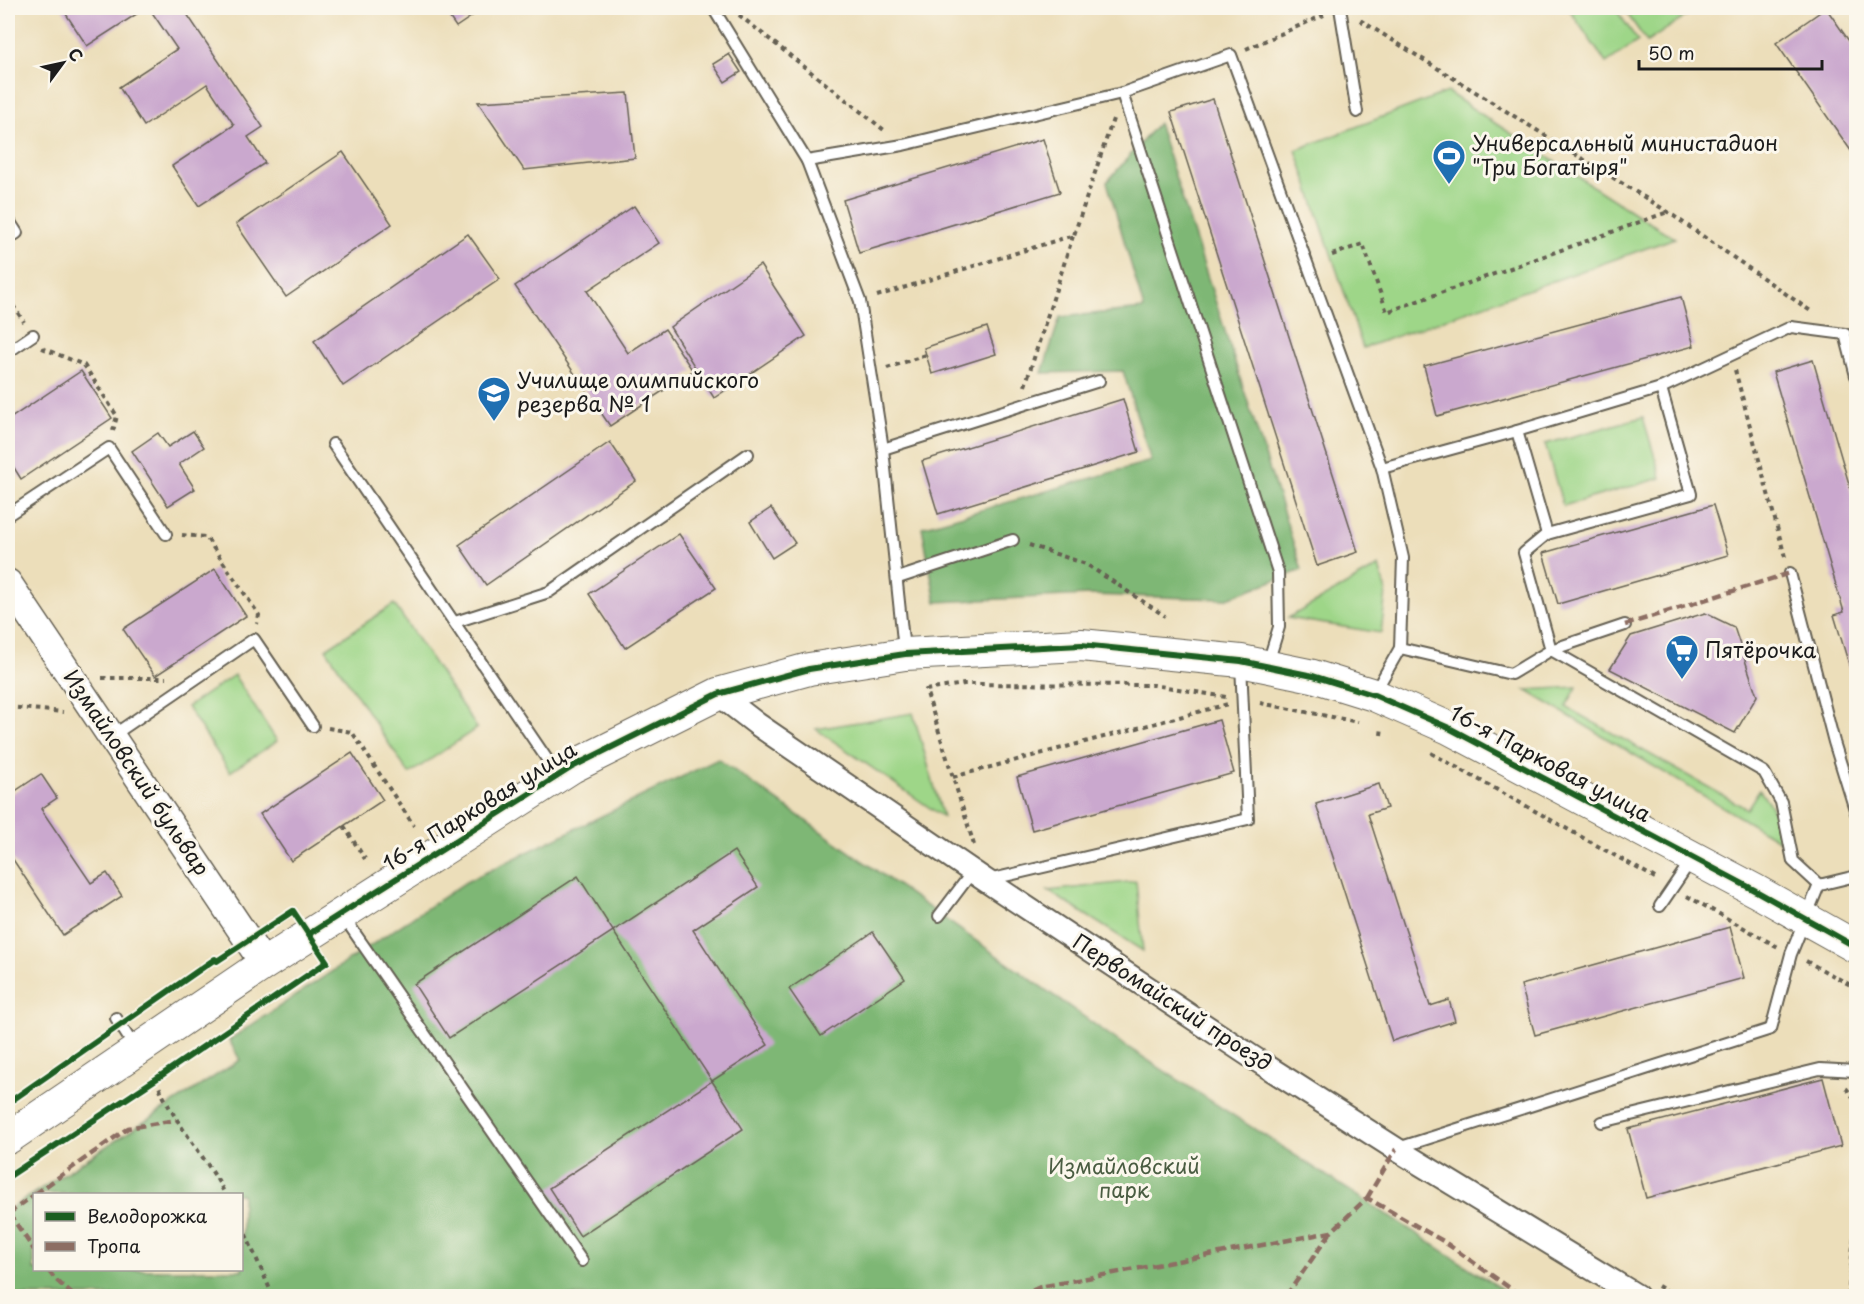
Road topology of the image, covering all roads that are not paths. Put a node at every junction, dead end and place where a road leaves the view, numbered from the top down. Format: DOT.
graph roads {
  1 [pos="712,8"];
  2 [pos="1340,8"];
  3 [pos="1122,93"];
  4 [pos="1357,112"];
  5 [pos="807,161"];
  6 [pos="8,219"];
  7 [pos="8,239"];
  8 [pos="33,335"];
  9 [pos="8,352"];
  10 [pos="1857,376"];
  11 [pos="1099,381"];
  12 [pos="1661,388"];
  13 [pos="1518,431"];
  14 [pos="333,444"];
  15 [pos="882,449"];
  16 [pos="748,454"];
  17 [pos="1382,468"];
  18 [pos="8,515"];
  19 [pos="166,534"];
  20 [pos="1547,534"];
  21 [pos="1013,540"];
  22 [pos="1790,573"];
  23 [pos="898,578"];
  24 [pos="8,584"];
  25 [pos="455,622"];
  26 [pos="1625,625"];
  27 [pos="1400,648"];
  28 [pos="1551,650"];
  29 [pos="905,654"];
  30 [pos="1254,664"];
  31 [pos="718,694"];
  32 [pos="1372,709"];
  33 [pos="313,726"];
  34 [pos="111,736"];
  35 [pos="558,776"];
  36 [pos="1857,813"];
  37 [pos="1692,858"];
  38 [pos="979,876"];
  39 [pos="1857,876"];
  40 [pos="1819,885"];
  41 [pos="1660,906"];
  42 [pos="342,913"];
  43 [pos="939,916"];
  44 [pos="1806,918"];
  45 [pos="1857,947"];
  46 [pos="264,964"];
  47 [pos="116,1018"];
  48 [pos="137,1051"];
  49 [pos="1857,1071"];
  50 [pos="1602,1122"];
  51 [pos="8,1138"];
  52 [pos="1395,1149"];
  53 [pos="582,1261"];
  54 [pos="1637,1296"];
  1 -- 5 [label="lane"];
  2 -- 4 [label="lane"];
  3 -- 5 [label="lane"];
  3 -- 17 [label="lane"];
  3 -- 30 [label="lane"];
  5 -- 15 [label="lane"];
  6 -- 7 [label="lane"];
  8 -- 9 [label="lane"];
  10 -- 12 [label="lane"];
  11 -- 15 [label="lane"];
  12 -- 13 [label="lane"];
  12 -- 20 [label="lane"];
  13 -- 17 [label="lane"];
  13 -- 20 [label="lane"];
  14 -- 25 [label="lane"];
  15 -- 23 [label="lane"];
  16 -- 25 [label="lane"];
  17 -- 27 [label="lane"];
  18 -- 19 [label="lane"];
  20 -- 28 [label="lane"];
  21 -- 23 [label="lane"];
  22 -- 36 [label="lane"];
  23 -- 29 [label="lane"];
  24 -- 34 [label="street, Измайловский бульвар"];
  25 -- 35 [label="lane"];
  26 -- 28 [label="lane"];
  27 -- 28 [label="lane"];
  27 -- 32 [label="lane"];
  28 -- 40 [label="lane"];
  29 -- 30 [label="main road, 16-я Парковая улица"];
  29 -- 31 [label="main road, 16-я Парковая улица"];
  30 -- 32 [label="main road, 16-я Парковая улица"];
  30 -- 38 [label="lane"];
  31 -- 35 [label="main road, 16-я Парковая улица"];
  31 -- 38 [label="street, Первомайский проезд"];
  32 -- 37 [label="main road, 16-я Парковая улица"];
  33 -- 34 [label="lane"];
  34 -- 46 [label="street, Измайловский бульвар"];
  35 -- 42 [label="main road, 16-я Парковая улица"];
  37 -- 41 [label="lane"];
  37 -- 44 [label="main road, 16-я Парковая улица"];
  38 -- 43 [label="lane"];
  38 -- 52 [label="street, Первомайский проезд"];
  39 -- 40 [label="lane"];
  40 -- 44 [label="lane"];
  42 -- 46 [label="main road, 16-я Парковая улица"];
  42 -- 53 [label="lane"];
  44 -- 45 [label="main road, 16-я Парковая улица"];
  44 -- 52 [label="lane"];
  46 -- 48 [label="main road, 16-я Парковая улица"];
  47 -- 48 [label="lane"];
  48 -- 51 [label="main road, 16-я Парковая улица"];
  49 -- 50 [label="lane"];
  52 -- 54 [label="street, Первомайский проезд"];
}
